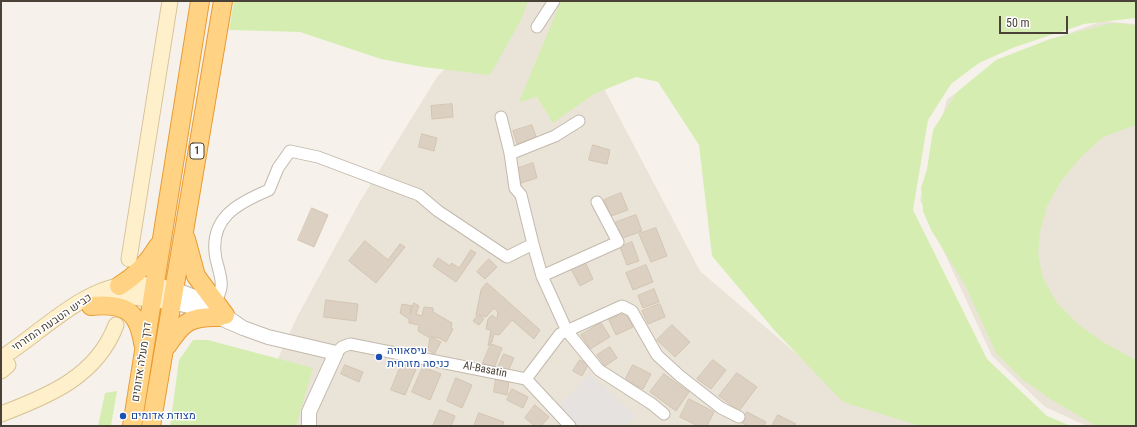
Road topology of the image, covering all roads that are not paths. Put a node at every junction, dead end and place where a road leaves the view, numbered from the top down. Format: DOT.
graph roads {
  1 [pos="170,1"];
  2 [pos="200,1"];
  3 [pos="223,1"];
  4 [pos="554,1"];
  5 [pos="537,27"];
  6 [pos="501,117"];
  7 [pos="579,121"];
  8 [pos="510,154"];
  9 [pos="597,202"];
  10 [pos="184,231"];
  11 [pos="163,238"];
  12 [pos="533,244"];
  13 [pos="129,259"];
  14 [pos="542,276"];
  15 [pos="119,286"];
  16 [pos="150,294"];
  17 [pos="173,295"];
  18 [pos="91,306"];
  19 [pos="213,312"];
  20 [pos="116,325"];
  21 [pos="567,331"];
  22 [pos="144,348"];
  23 [pos="163,351"];
  24 [pos="336,353"];
  25 [pos="3,366"];
  26 [pos="526,379"];
  27 [pos="1,414"];
  28 [pos="664,414"];
  29 [pos="739,417"];
  30 [pos="132,426"];
  31 [pos="150,426"];
  32 [pos="309,426"];
  33 [pos="570,426"];
  1 -- 13 [label="main road"];
  2 -- 11 [label="highway, 1"];
  3 -- 10 [label="highway, 1"];
  4 -- 5 [label="street"];
  6 -- 8 [label="street"];
  7 -- 8 [label="street"];
  8 -- 12 [label="street"];
  9 -- 14 [label="street"];
  10 -- 17 [label="highway, 1"];
  10 -- 19 [label="highway"];
  11 -- 15 [label="highway"];
  11 -- 16 [label="highway, 1"];
  12 -- 14 [label="street"];
  12 -- 19 [label="street"];
  14 -- 21 [label="street"];
  15 -- 16 [label="main road, כביש הטבעת המזרחי"];
  15 -- 25 [label="main road, כביש הטבעת המזרחי"];
  16 -- 17 [label="main road, כביש הטבעת המזרחי"];
  16 -- 18 [label="main road, כביש הטבעת המזרחי"];
  16 -- 22 [label="highway, דרך מעלה אדומים / 1"];
  17 -- 19 [label="street"];
  17 -- 23 [label="highway, דרך מעלה אדומים / 1"];
  18 -- 22 [label="highway"];
  18 -- 25 [label="main road, כביש הטבעת המזרחי"];
  19 -- 23 [label="highway"];
  19 -- 24 [label="street"];
  20 -- 27 [label="main road"];
  21 -- 26 [label="street"];
  21 -- 28 [label="street"];
  21 -- 29 [label="street"];
  22 -- 30 [label="highway, דרך מעלה אדומים / 1"];
  23 -- 31 [label="highway, דרך מעלה אדומים / 1"];
  24 -- 26 [label="street, Al-Basatin"];
  24 -- 32 [label="street"];
  26 -- 33 [label="street"];
}
